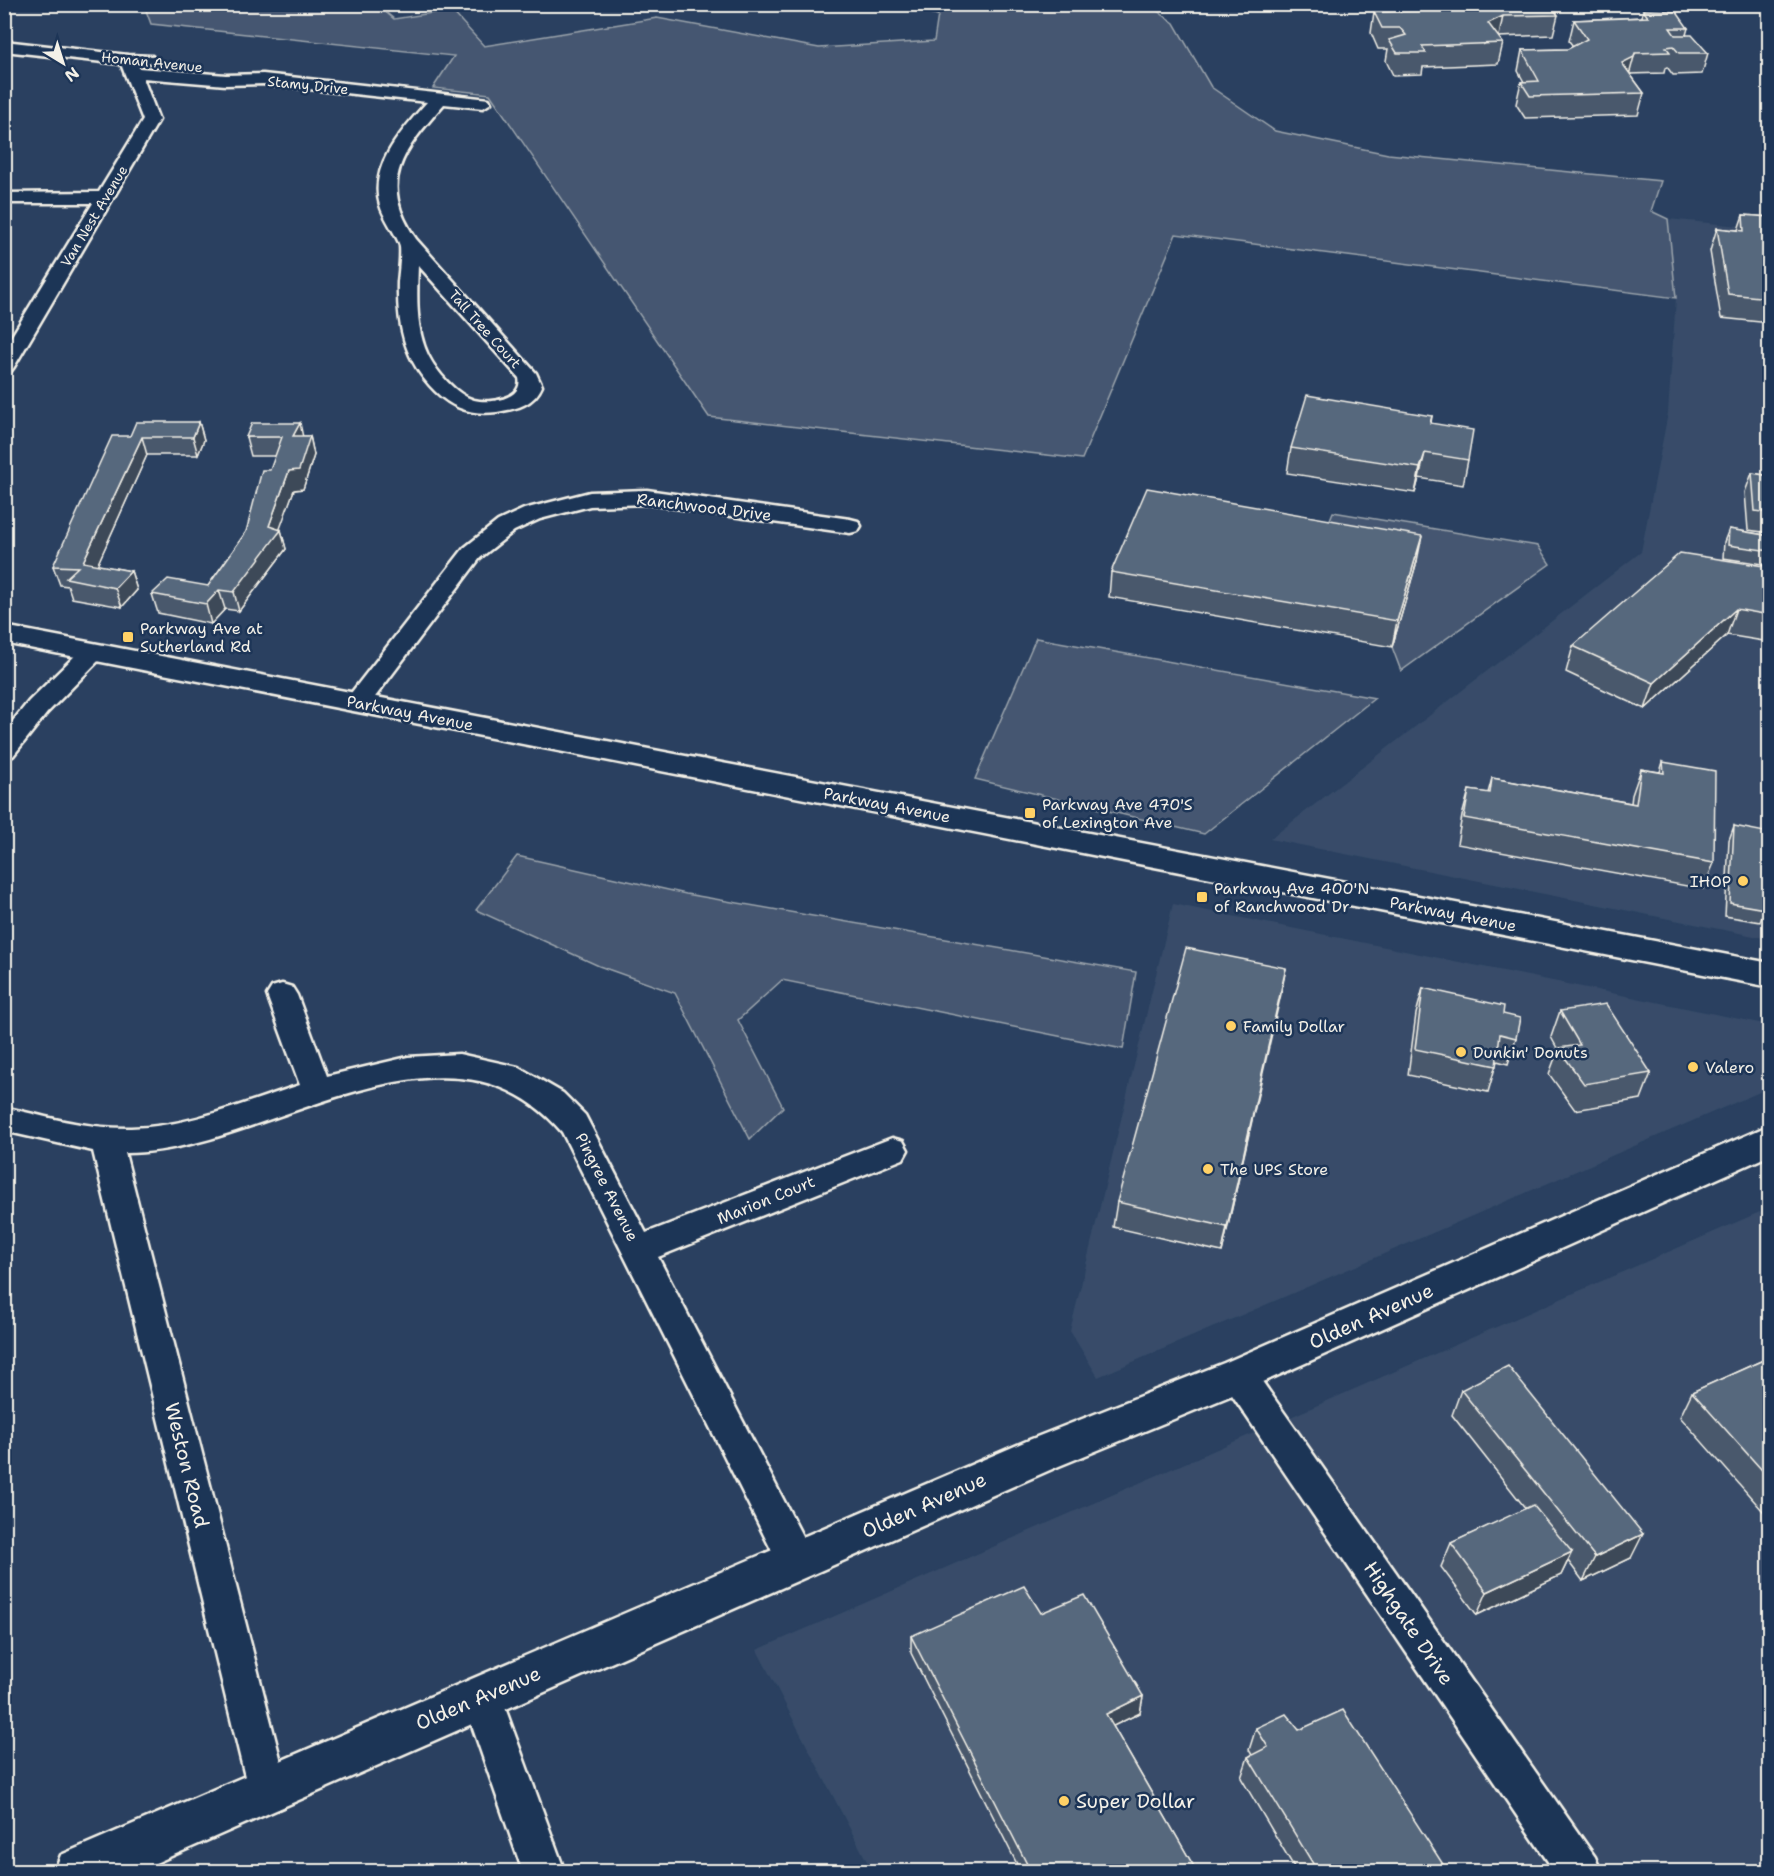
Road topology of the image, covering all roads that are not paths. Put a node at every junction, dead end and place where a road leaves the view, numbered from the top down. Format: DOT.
graph roads {
  1 [pos="6,49"];
  2 [pos="131,66"];
  3 [pos="177,76"];
  4 [pos="263,79"];
  5 [pos="140,90"];
  6 [pos="439,99"];
  7 [pos="483,103"];
  8 [pos="106,197"];
  9 [pos="4,198"];
  10 [pos="409,243"];
  11 [pos="4,367"];
  12 [pos="850,526"];
  13 [pos="4,634"];
  14 [pos="94,651"];
  15 [pos="357,703"];
  16 [pos="4,750"];
  17 [pos="1770,975"];
  18 [pos="282,995"];
  19 [pos="318,1092"];
  20 [pos="4,1119"];
  21 [pos="1770,1140"];
  22 [pos="106,1141"];
  23 [pos="892,1150"];
  24 [pos="639,1250"];
  25 [pos="1238,1375"];
  26 [pos="796,1561"];
  27 [pos="482,1697"];
  28 [pos="268,1789"];
  29 [pos="78,1872"];
  30 [pos="544,1872"];
  31 [pos="1580,1872"];
  1 -- 2 [label="street, Homan Avenue"];
  2 -- 3 [label="street, Stamy Drive"];
  2 -- 4 [label="street, Homan Avenue"];
  2 -- 5 [label="street, Van Nest Avenue"];
  3 -- 4 [label="street, Stamy Drive"];
  3 -- 5 [label="street"];
  4 -- 6 [label="street, Stamy Drive"];
  5 -- 8 [label="street, Van Nest Avenue"];
  6 -- 7 [label="street, Stamy Drive"];
  6 -- 10 [label="street, Tall Tree Court"];
  8 -- 9 [label="street"];
  8 -- 11 [label="street, Van Nest Avenue"];
  10 -- 10 [label="street, Tall Tree Court"];
  12 -- 15 [label="street, Ranchwood Drive"];
  13 -- 14 [label="main road, Parkway Avenue"];
  14 -- 15 [label="main road, Parkway Avenue"];
  14 -- 16 [label="street"];
  15 -- 17 [label="main road, Parkway Avenue"];
  18 -- 19 [label="street"];
  19 -- 22 [label="street, Pingree Avenue"];
  19 -- 24 [label="street, Pingree Avenue"];
  20 -- 22 [label="street, Pingree Avenue"];
  21 -- 25 [label="main road, Olden Avenue"];
  22 -- 28 [label="street, Weston Road"];
  23 -- 24 [label="street, Marion Court"];
  24 -- 26 [label="street, Pingree Avenue"];
  25 -- 26 [label="main road, Olden Avenue"];
  25 -- 31 [label="street, Highgate Drive"];
  26 -- 27 [label="main road, Olden Avenue"];
  27 -- 28 [label="main road, Olden Avenue"];
  27 -- 30 [label="street"];
  28 -- 29 [label="main road, Olden Avenue"];
}
